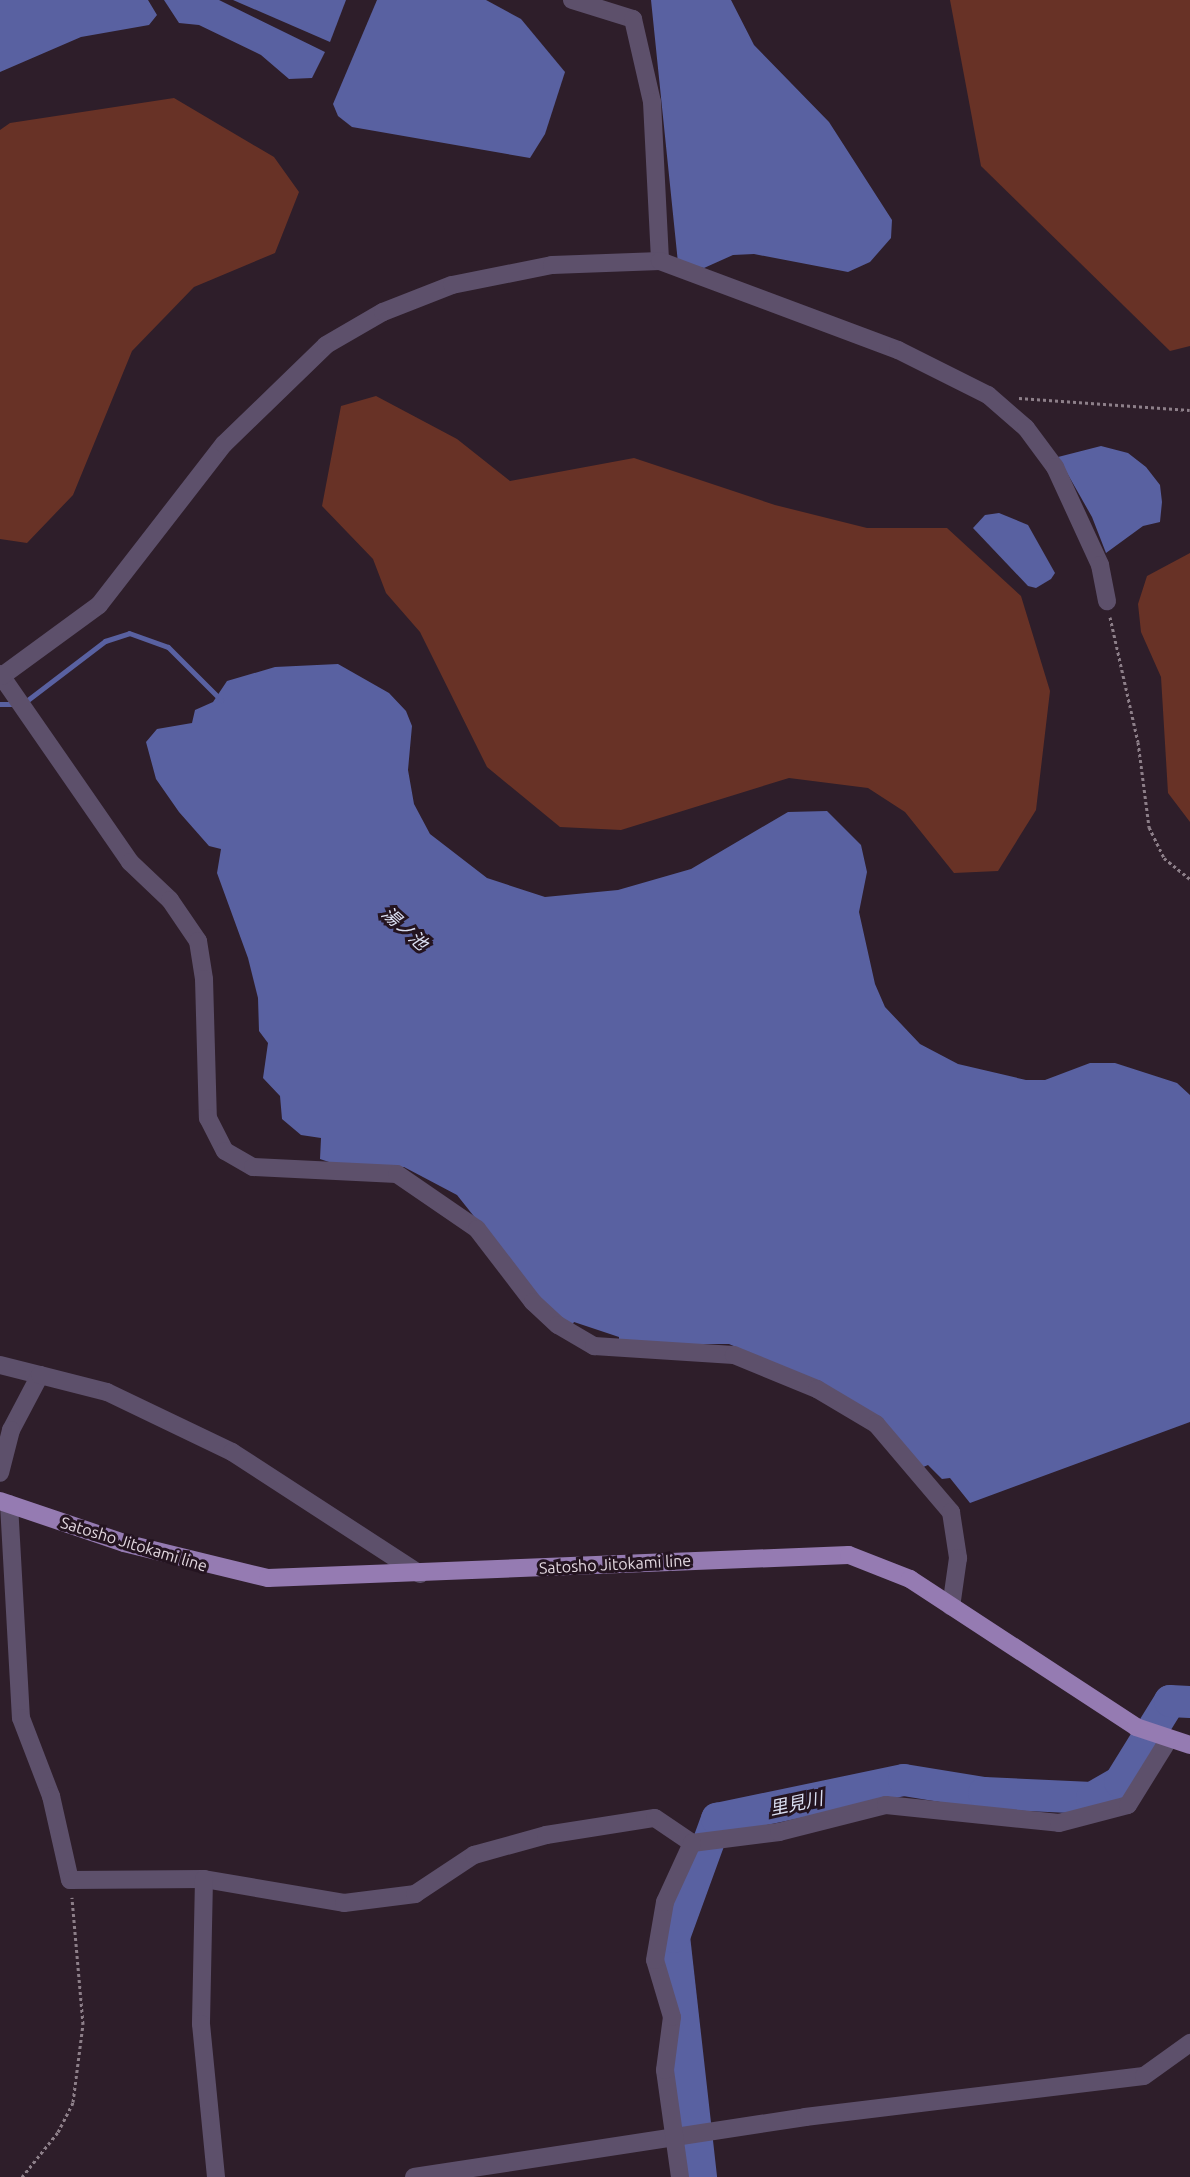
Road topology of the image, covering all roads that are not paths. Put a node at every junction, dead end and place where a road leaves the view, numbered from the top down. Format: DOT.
graph roads {
  1 [pos="572,0"];
  2 [pos="660,261"];
  3 [pos="1107,601"];
  4 [pos="1,675"];
  5 [pos="0,1365"];
  6 [pos="40,1375"];
  7 [pos="0,1473"];
  8 [pos="4,1502"];
  9 [pos="420,1574"];
  10 [pos="951,1607"];
  11 [pos="1164,1737"];
  12 [pos="1190,1745"];
  13 [pos="693,1843"];
  14 [pos="204,1879"];
  15 [pos="1190,2043"];
  16 [pos="677,2139"];
  17 [pos="216,2177"];
  18 [pos="414,2177"];
  19 [pos="680,2177"];
  1 -- 2 [label="street"];
  2 -- 3 [label="street"];
  2 -- 4 [label="street"];
  4 -- 10 [label="street"];
  5 -- 6 [label="street"];
  6 -- 7 [label="street"];
  6 -- 9 [label="street"];
  8 -- 9 [label="main road, Satosho Jitokami line"];
  8 -- 14 [label="street"];
  9 -- 10 [label="main road, Satosho Jitokami line"];
  10 -- 11 [label="main road, Satosho Jitokami line"];
  11 -- 12 [label="main road, Satosho Jitokami line"];
  11 -- 13 [label="street"];
  13 -- 14 [label="street"];
  13 -- 16 [label="street"];
  14 -- 17 [label="street"];
  15 -- 16 [label="street"];
  16 -- 18 [label="street"];
  16 -- 19 [label="street"];
}
